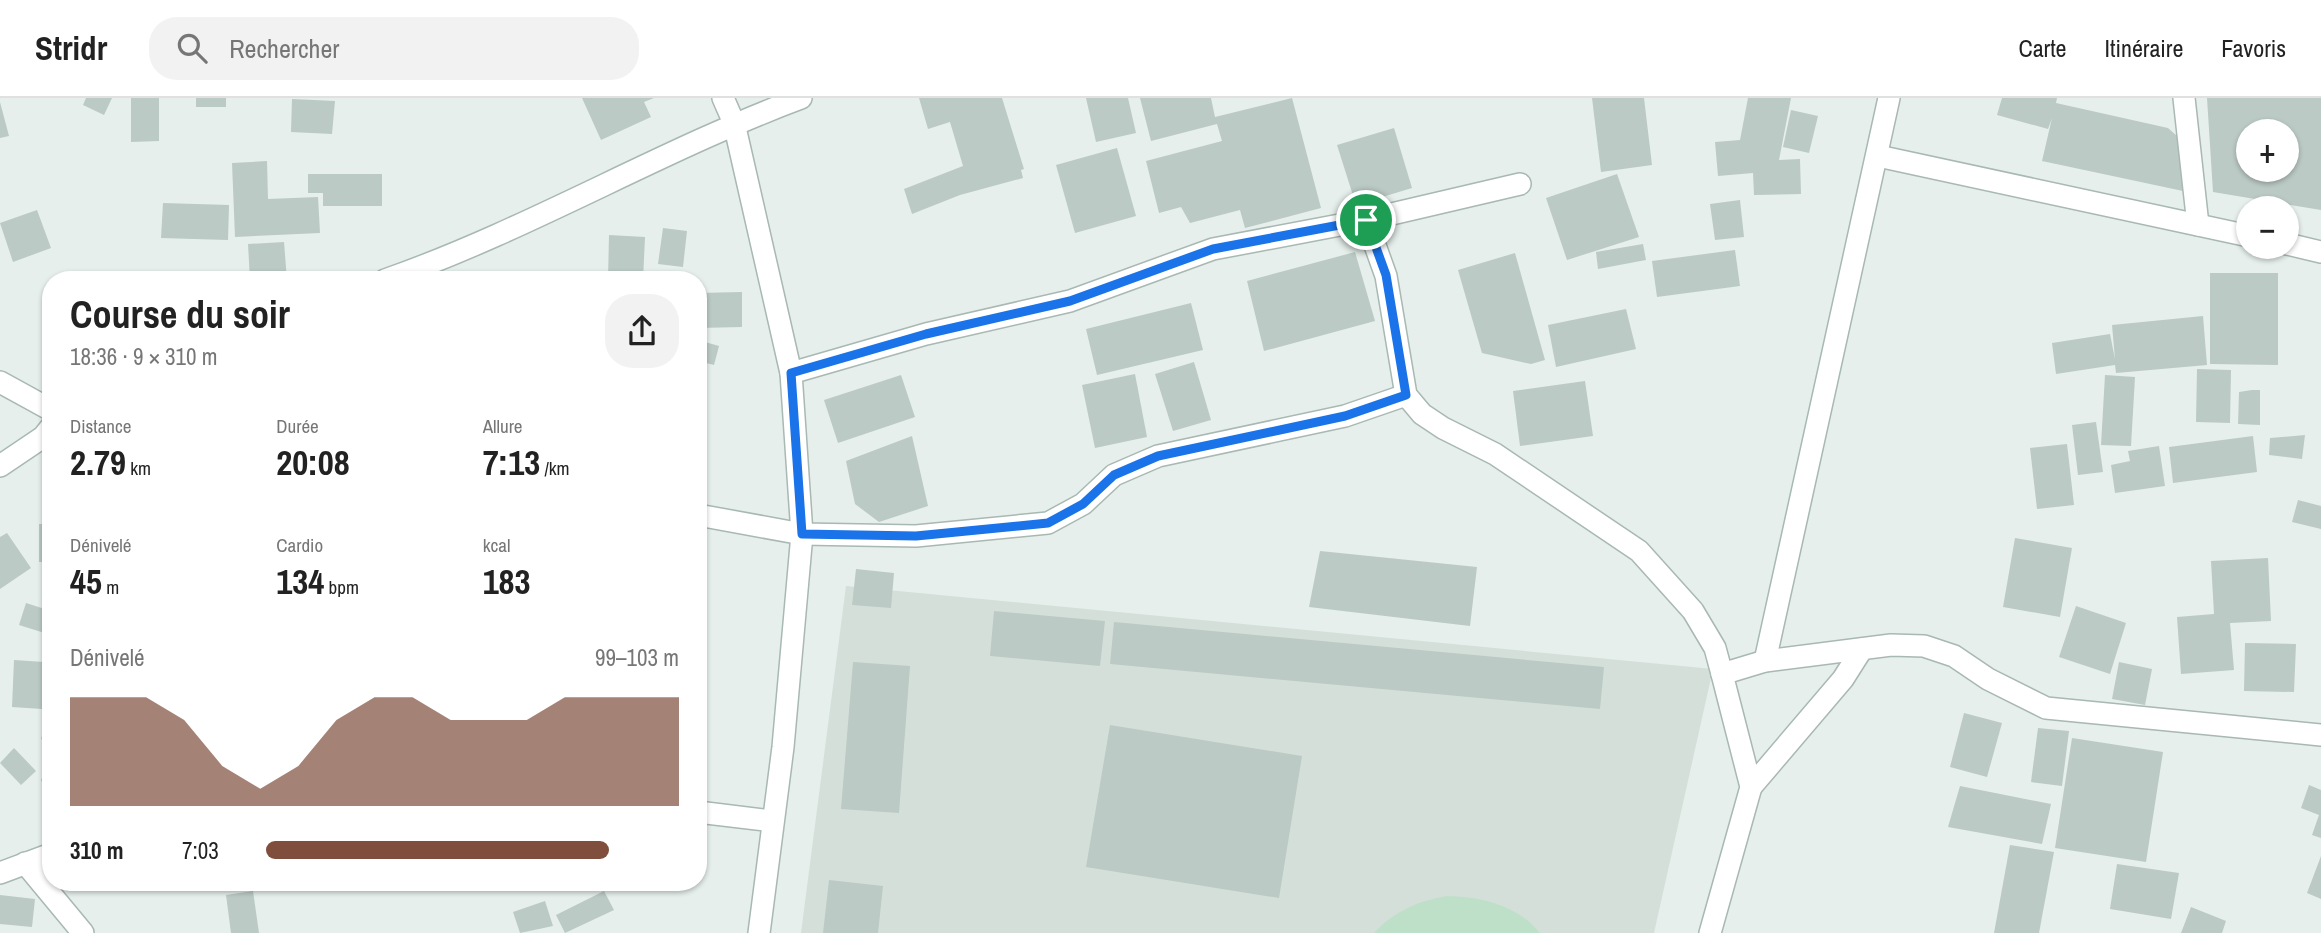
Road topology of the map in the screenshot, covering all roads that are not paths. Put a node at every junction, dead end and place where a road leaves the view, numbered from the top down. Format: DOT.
graph roads {
  1 [pos="723,98"];
  2 [pos="801,98"];
  3 [pos="1889,98"];
  4 [pos="2184,98"];
  5 [pos="734,123"];
  6 [pos="1878,156"];
  7 [pos="1520,184"];
  8 [pos="1366,220"];
  9 [pos="2197,225"];
  10 [pos="2236,233"];
  11 [pos="2299,246"];
  12 [pos="2321,251"];
  13 [pos="411,271"];
  14 [pos="791,373"];
  15 [pos="0,382"];
  16 [pos="1406,395"];
  17 [pos="42,405"];
  18 [pos="42,438"];
  19 [pos="0,466"];
  20 [pos="707,517"];
  21 [pos="802,534"];
  22 [pos="1862,649"];
  23 [pos="1765,661"];
  24 [pos="1722,674"];
  25 [pos="2321,735"];
  26 [pos="1751,787"];
  27 [pos="707,813"];
  28 [pos="772,821"];
  29 [pos="42,857"];
  30 [pos="25,863"];
  31 [pos="0,873"];
  32 [pos="42,884"];
  33 [pos="48,891"];
  34 [pos="83,933"];
  35 [pos="759,933"];
  36 [pos="1710,933"];
  1 -- 5 [label="street"];
  2 -- 5 [label="street"];
  3 -- 6 [label="street"];
  4 -- 9 [label="street"];
  5 -- 13 [label="street"];
  5 -- 14 [label="street"];
  6 -- 9 [label="street"];
  6 -- 23 [label="street"];
  7 -- 8 [label="street"];
  8 -- 14 [label="street"];
  8 -- 16 [label="street"];
  9 -- 10 [label="street"];
  11 -- 12 [label="street"];
  14 -- 21 [label="street"];
  15 -- 17 [label="street"];
  16 -- 21 [label="street"];
  16 -- 24 [label="street"];
  18 -- 19 [label="street"];
  20 -- 21 [label="street"];
  21 -- 28 [label="street"];
  22 -- 23 [label="street"];
  22 -- 25 [label="street"];
  22 -- 26 [label="street"];
  23 -- 24 [label="street"];
  24 -- 26 [label="street"];
  26 -- 36 [label="street"];
  27 -- 28 [label="street"];
  28 -- 35 [label="street"];
  29 -- 30 [label="street"];
  30 -- 31 [label="street"];
  30 -- 32 [label="street"];
  33 -- 34 [label="street"];
}
